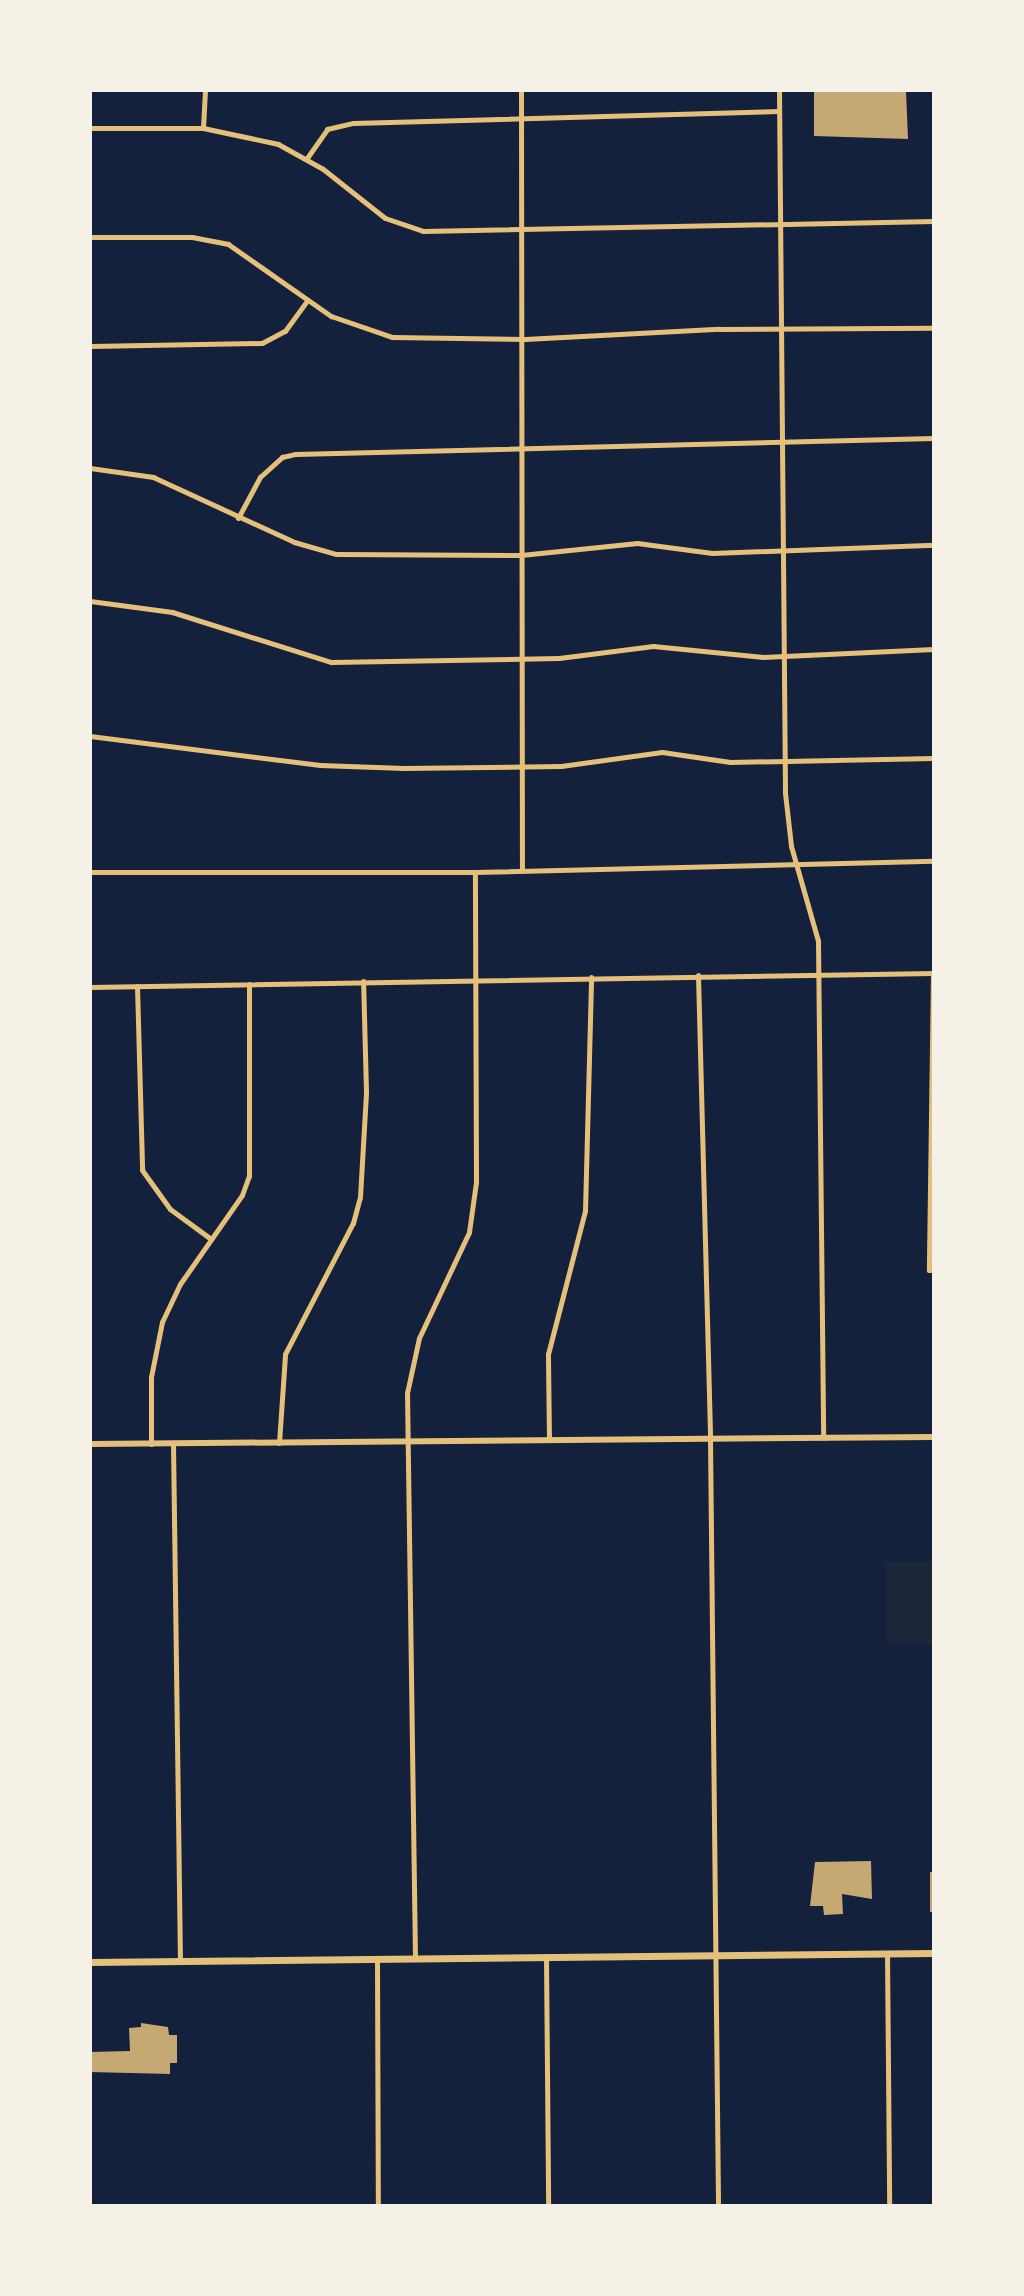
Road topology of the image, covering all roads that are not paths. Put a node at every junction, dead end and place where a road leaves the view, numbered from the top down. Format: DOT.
graph roads {
  1 [pos="205,90"];
  2 [pos="521,90"];
  3 [pos="779,90"];
  4 [pos="779,111"];
  5 [pos="522,118"];
  6 [pos="90,128"];
  7 [pos="203,128"];
  8 [pos="307,158"];
  9 [pos="934,221"];
  10 [pos="780,222"];
  11 [pos="525,230"];
  12 [pos="90,237"];
  13 [pos="306,302"];
  14 [pos="934,328"];
  15 [pos="781,330"];
  16 [pos="525,339"];
  17 [pos="90,346"];
  18 [pos="934,438"];
  19 [pos="783,439"];
  20 [pos="522,448"];
  21 [pos="90,468"];
  22 [pos="238,518"];
  23 [pos="934,545"];
  24 [pos="783,552"];
  25 [pos="521,555"];
  26 [pos="90,601"];
  27 [pos="934,649"];
  28 [pos="784,656"];
  29 [pos="522,659"];
  30 [pos="90,736"];
  31 [pos="934,758"];
  32 [pos="785,762"];
  33 [pos="523,765"];
  34 [pos="934,861"];
  35 [pos="798,867"];
  36 [pos="522,870"];
  37 [pos="90,872"];
  38 [pos="475,872"];
  39 [pos="933,973"];
  40 [pos="698,975"];
  41 [pos="817,975"];
  42 [pos="591,977"];
  43 [pos="476,980"];
  44 [pos="363,981"];
  45 [pos="249,984"];
  46 [pos="137,986"];
  47 [pos="90,987"];
  48 [pos="211,1239"];
  49 [pos="934,1270"];
  50 [pos="934,1437"];
  51 [pos="823,1438"];
  52 [pos="710,1439"];
  53 [pos="549,1440"];
  54 [pos="407,1442"];
  55 [pos="173,1443"];
  56 [pos="279,1443"];
  57 [pos="90,1444"];
  58 [pos="151,1444"];
  59 [pos="887,1953"];
  60 [pos="934,1953"];
  61 [pos="715,1955"];
  62 [pos="546,1957"];
  63 [pos="415,1958"];
  64 [pos="377,1959"];
  65 [pos="180,1961"];
  66 [pos="90,1962"];
  67 [pos="378,2206"];
  68 [pos="548,2206"];
  69 [pos="718,2206"];
  70 [pos="889,2206"];
  1 -- 7 [label="street"];
  2 -- 5 [label="street"];
  3 -- 4 [label="street"];
  4 -- 5 [label="street"];
  4 -- 10 [label="street"];
  5 -- 8 [label="street"];
  5 -- 11 [label="street"];
  6 -- 7 [label="street"];
  7 -- 8 [label="street"];
  8 -- 11 [label="street"];
  9 -- 10 [label="street"];
  10 -- 11 [label="street"];
  10 -- 15 [label="street"];
  11 -- 16 [label="street"];
  12 -- 13 [label="street"];
  13 -- 16 [label="street"];
  13 -- 17 [label="street"];
  14 -- 15 [label="street"];
  15 -- 16 [label="street"];
  15 -- 19 [label="street"];
  16 -- 20 [label="street"];
  18 -- 19 [label="street"];
  19 -- 20 [label="street"];
  19 -- 24 [label="street"];
  20 -- 22 [label="street"];
  20 -- 25 [label="street"];
  21 -- 22 [label="street"];
  22 -- 25 [label="street"];
  23 -- 24 [label="street"];
  24 -- 25 [label="street"];
  24 -- 28 [label="street"];
  25 -- 29 [label="street"];
  26 -- 29 [label="street"];
  27 -- 28 [label="street"];
  28 -- 29 [label="street"];
  28 -- 32 [label="street"];
  29 -- 33 [label="street"];
  30 -- 33 [label="street"];
  31 -- 32 [label="street"];
  32 -- 33 [label="street"];
  32 -- 35 [label="street"];
  33 -- 36 [label="street"];
  34 -- 35 [label="street"];
  35 -- 36 [label="street"];
  35 -- 41 [label="street"];
  36 -- 38 [label="street"];
  37 -- 38 [label="street"];
  38 -- 43 [label="street"];
  39 -- 41 [label="street"];
  39 -- 49 [label="street"];
  40 -- 41 [label="street"];
  40 -- 42 [label="street"];
  40 -- 52 [label="street"];
  41 -- 51 [label="street"];
  42 -- 43 [label="street"];
  42 -- 53 [label="street"];
  43 -- 44 [label="street"];
  43 -- 54 [label="street"];
  44 -- 45 [label="street"];
  44 -- 56 [label="street"];
  45 -- 46 [label="street"];
  45 -- 48 [label="street"];
  46 -- 47 [label="street"];
  46 -- 48 [label="street"];
  48 -- 58 [label="street"];
  50 -- 51 [label="street"];
  51 -- 52 [label="street"];
  52 -- 53 [label="street"];
  52 -- 61 [label="street"];
  53 -- 54 [label="street"];
  54 -- 56 [label="street"];
  54 -- 63 [label="street"];
  55 -- 56 [label="street"];
  55 -- 58 [label="street"];
  55 -- 65 [label="street"];
  57 -- 58 [label="street"];
  59 -- 60 [label="main road"];
  59 -- 61 [label="main road"];
  59 -- 70 [label="street"];
  61 -- 62 [label="main road"];
  61 -- 69 [label="street"];
  62 -- 63 [label="main road"];
  62 -- 68 [label="street"];
  63 -- 64 [label="main road"];
  64 -- 65 [label="main road"];
  64 -- 67 [label="street"];
  65 -- 66 [label="main road"];
}
